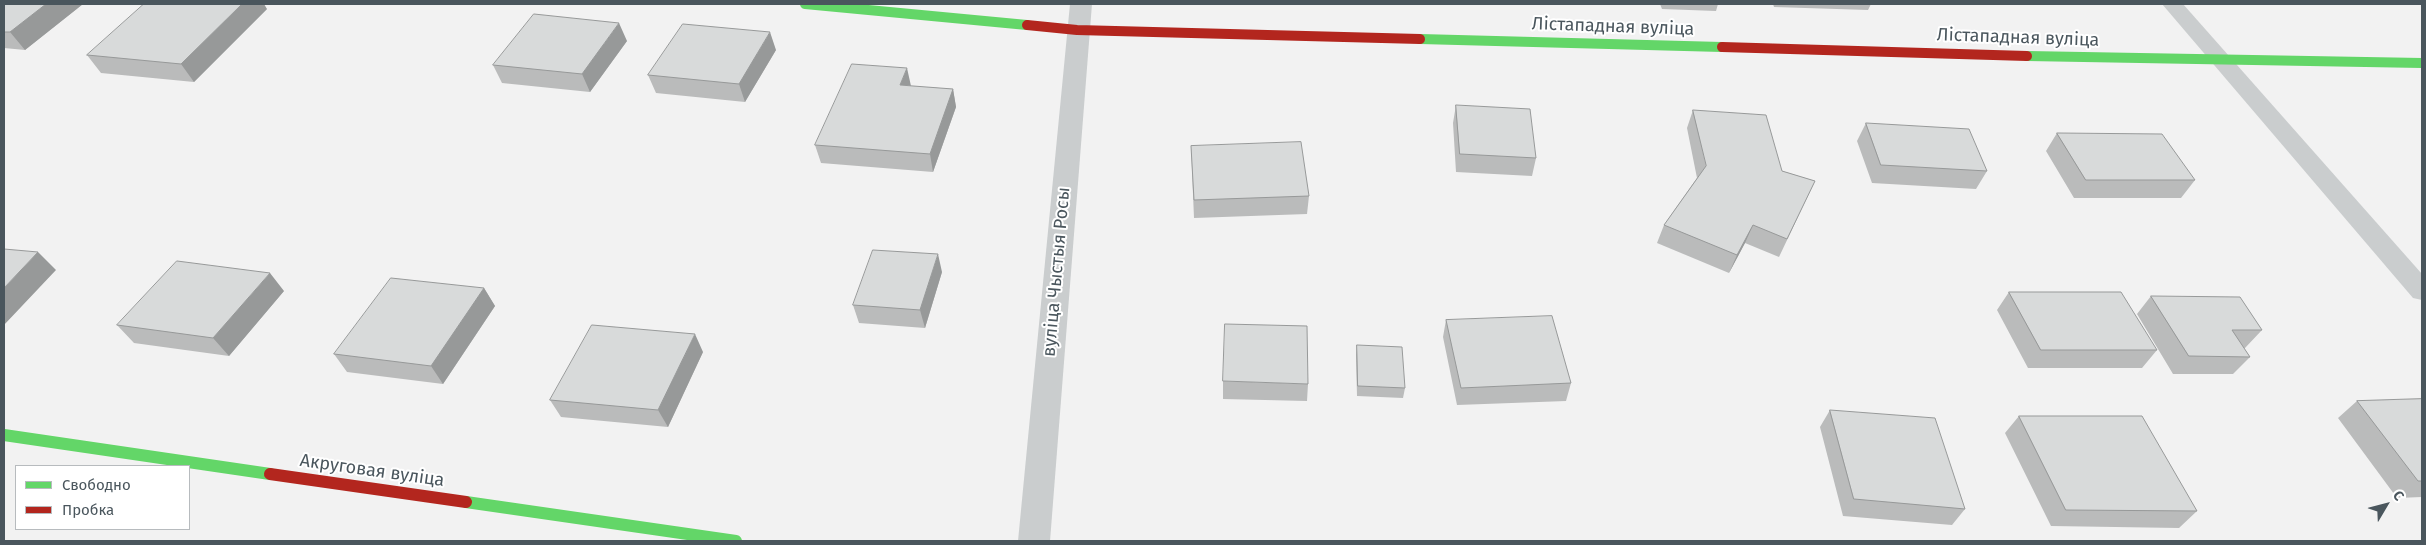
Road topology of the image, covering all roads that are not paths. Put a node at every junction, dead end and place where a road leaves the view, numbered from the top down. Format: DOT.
graph roads {
  1 [pos="805,4"];
  2 [pos="2172,4"];
  3 [pos="1079,17"];
  4 [pos="2221,61"];
  5 [pos="2422,64"];
  6 [pos="2422,291"];
  7 [pos="4,435"];
  8 [pos="736,541"];
  9 [pos="1034,541"];
  1 -- 3 [label="street, Лістападная вуліца"];
  2 -- 4 [label="lane"];
  3 -- 4 [label="street, Лістападная вуліца"];
  3 -- 9 [label="street, вуліца Чыстыя Росы"];
  4 -- 5 [label="street, Лістападная вуліца"];
  4 -- 6 [label="lane"];
  7 -- 8 [label="street, Акруговая вуліца"];
}
